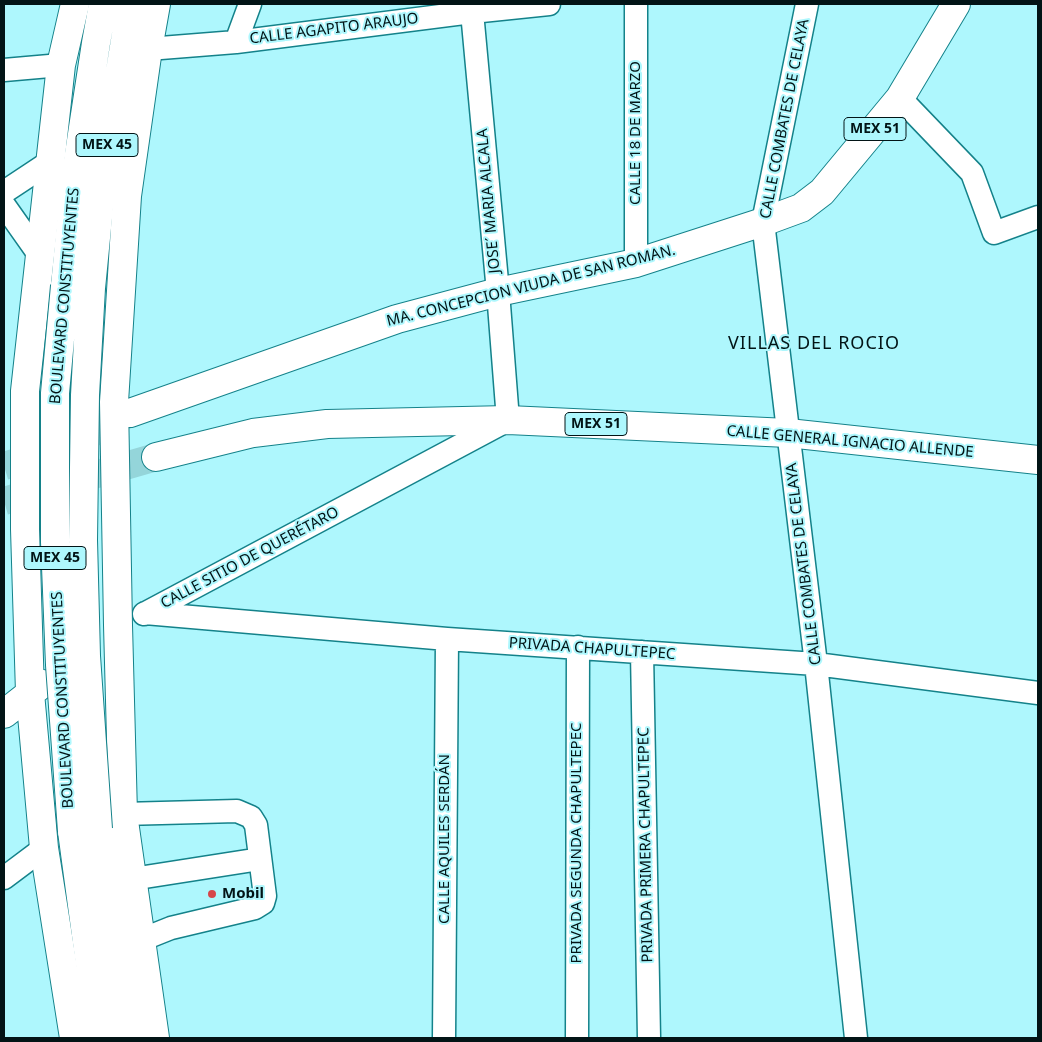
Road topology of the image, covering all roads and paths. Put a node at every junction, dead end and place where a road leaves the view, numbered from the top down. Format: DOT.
graph roads {
  1 [pos="75,4"];
  2 [pos="103,4"];
  3 [pos="131,4"];
  4 [pos="156,4"];
  5 [pos="250,4"];
  6 [pos="549,4"];
  7 [pos="636,4"];
  8 [pos="807,4"];
  9 [pos="956,4"];
  10 [pos="472,12"];
  11 [pos="236,42"];
  12 [pos="148,49"];
  13 [pos="61,65"];
  14 [pos="4,70"];
  15 [pos="900,98"];
  16 [pos="51,162"];
  17 [pos="4,192"];
  18 [pos="4,205"];
  19 [pos="1038,217"];
  20 [pos="763,222"];
  21 [pos="40,256"];
  22 [pos="636,263"];
  23 [pos="498,292"];
  24 [pos="122,408"];
  25 [pos="508,420"];
  26 [pos="14,431"];
  27 [pos="788,433"];
  28 [pos="156,457"];
  29 [pos="1038,460"];
  30 [pos="115,499"];
  31 [pos="14,531"];
  32 [pos="145,614"];
  33 [pos="118,625"];
  34 [pos="446,639"];
  35 [pos="578,647"];
  36 [pos="642,652"];
  37 [pos="816,664"];
  38 [pos="30,693"];
  39 [pos="1038,693"];
  40 [pos="4,714"];
  41 [pos="123,814"];
  42 [pos="44,848"];
  43 [pos="260,859"];
  44 [pos="4,878"];
  45 [pos="132,879"];
  46 [pos="141,940"];
  47 [pos="128,1037"];
  48 [pos="91,1038"];
  49 [pos="155,1038"];
  50 [pos="444,1038"];
  51 [pos="577,1038"];
  52 [pos="650,1038"];
  53 [pos="856,1038"];
  1 -- 13 [label="main road"];
  2 -- 48 [label="main road, BOULEVARD CONSTITUYENTES / MEX 45, bridge"];
  3 -- 47 [label="main road, BOULEVARD CONSTITUYENTES / MEX 45, bridge"];
  4 -- 12 [label="main road"];
  5 -- 11 [label="street"];
  6 -- 10 [label="street, CALLE AGAPITO ARAUJO"];
  7 -- 22 [label="street, CALLE 18 DE MARZO"];
  8 -- 20 [label="street, CALLE COMBATES DE CELAYA"];
  9 -- 15 [label="main road, MEX 51"];
  10 -- 11 [label="street, CALLE AGAPITO ARAUJO"];
  10 -- 23 [label="street, JOSE´ MARIA ALCALA"];
  11 -- 12 [label="street, CALLE AGAPITO ARAUJO"];
  12 -- 24 [label="main road"];
  13 -- 14 [label="street"];
  13 -- 16 [label="main road"];
  15 -- 19 [label="street"];
  15 -- 20 [label="main road, MEX 51"];
  16 -- 17 [label="street"];
  16 -- 21 [label="main road"];
  18 -- 21 [label="street"];
  20 -- 22 [label="main road, MA. CONCEPCION VIUDA DE SAN ROMAN. / MEX 51"];
  20 -- 27 [label="street, CALLE COMBATES DE CELAYA"];
  21 -- 26 [label="main road"];
  22 -- 23 [label="main road, MA. CONCEPCION VIUDA DE SAN ROMAN. / MEX 51"];
  23 -- 24 [label="main road, MA. CONCEPCION VIUDA DE SAN ROMAN. / MEX 51"];
  23 -- 25 [label="street, JOSE´ MARIA ALCALA"];
  24 -- 26 [label="main road, MA. CONCEPCION VIUDA DE SAN ROMAN."];
  24 -- 30 [label="main road"];
  25 -- 27 [label="main road, CALLE GENERAL IGNACIO ALLENDE / MEX 51"];
  25 -- 28 [label="main road, CALLE GENERAL IGNACIO ALLENDE / MEX 51"];
  25 -- 32 [label="street, CALLE SITIO DE QUERÉTARO"];
  26 -- 31 [label="main road"];
  27 -- 29 [label="main road, CALLE GENERAL IGNACIO ALLENDE / MEX 51"];
  27 -- 37 [label="street, CALLE COMBATES DE CELAYA"];
  30 -- 31 [label="main road"];
  30 -- 33 [label="main road"];
  31 -- 38 [label="main road"];
  32 -- 33 [label="street, CALLE SITIO DE QUERÉTARO"];
  32 -- 34 [label="street, PRIVADA CHAPULTEPEC"];
  33 -- 38 [label="main road, CALLE SITIO DE QUERÉTARO"];
  33 -- 41 [label="main road"];
  34 -- 35 [label="street, PRIVADA CHAPULTEPEC"];
  34 -- 50 [label="street, CALLE AQUILES SERDÁN"];
  35 -- 36 [label="street, PRIVADA CHAPULTEPEC"];
  35 -- 51 [label="street, PRIVADA SEGUNDA CHAPULTEPEC"];
  36 -- 37 [label="street, PRIVADA CHAPULTEPEC"];
  36 -- 52 [label="street, PRIVADA PRIMERA CHAPULTEPEC"];
  37 -- 39 [label="street, PRIVADA CHAPULTEPEC"];
  37 -- 53 [label="street, CALLE COMBATES DE CELAYA"];
  38 -- 40 [label="main road, CALLE SITIO DE QUERÉTARO"];
  38 -- 42 [label="main road"];
  41 -- 43 [label="street"];
  41 -- 45 [label="main road"];
  42 -- 44 [label="street"];
  42 -- 48 [label="main road"];
  43 -- 45 [label="street"];
  43 -- 46 [label="street"];
  45 -- 46 [label="main road"];
  46 -- 49 [label="main road"];
}
